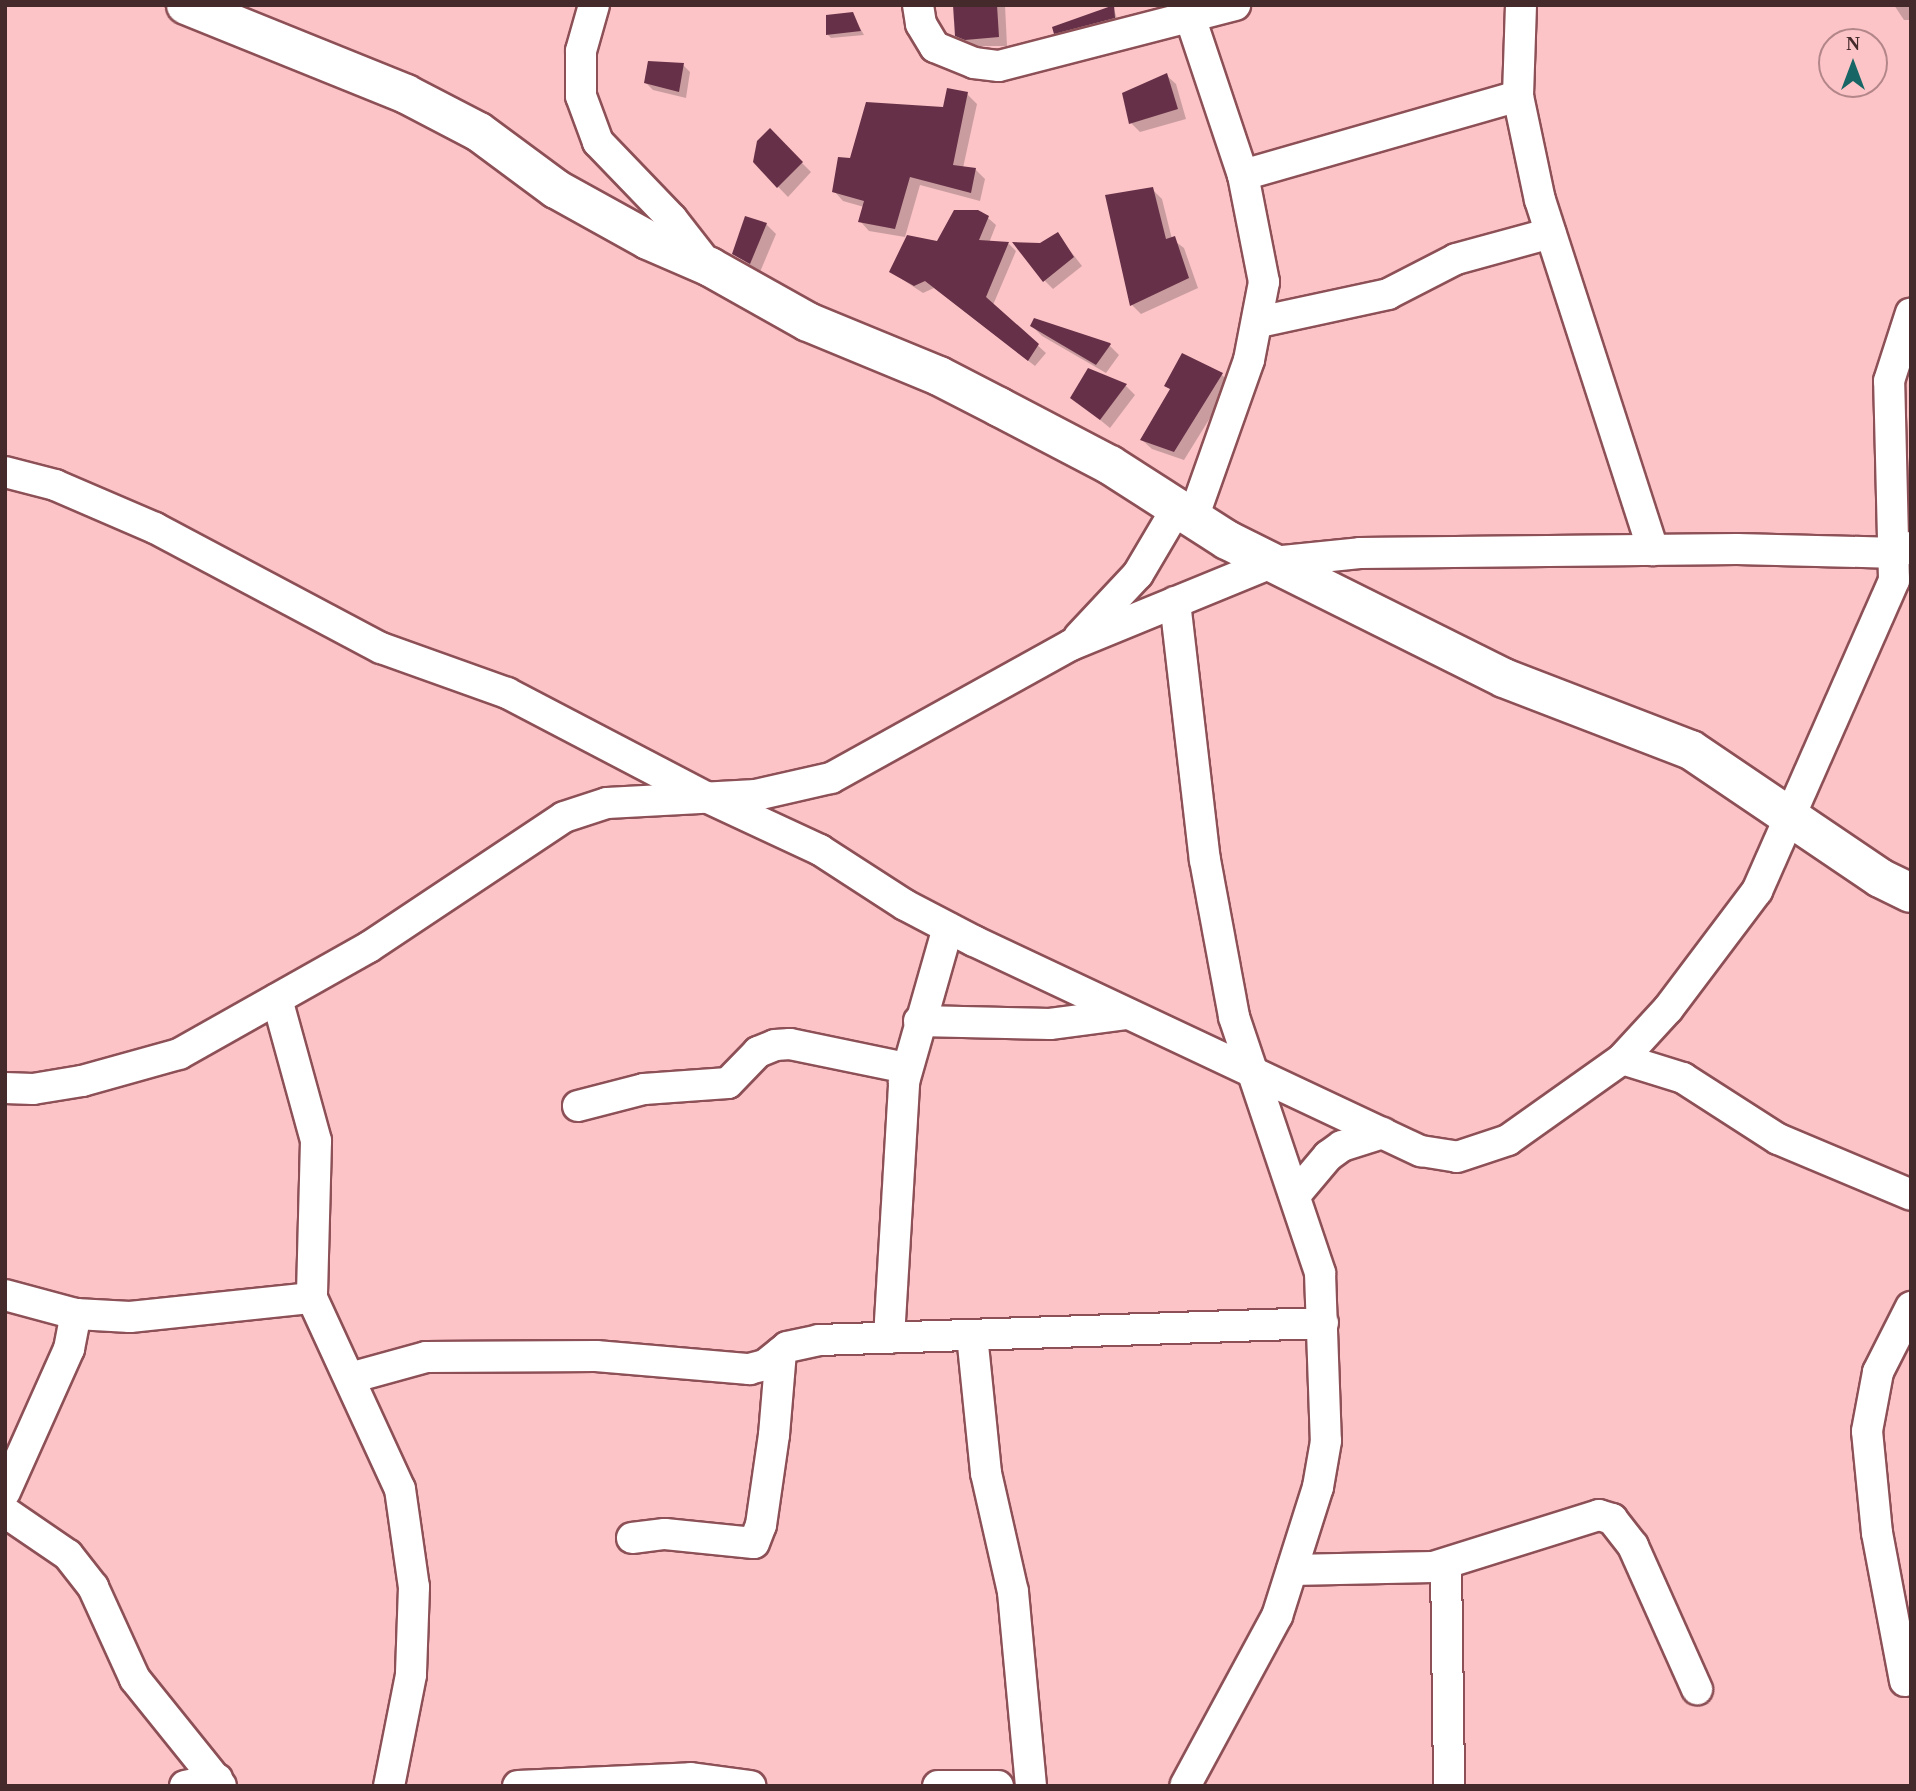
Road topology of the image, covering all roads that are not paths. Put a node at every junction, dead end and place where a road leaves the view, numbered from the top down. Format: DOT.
graph roads {
  1 [pos="186,5"];
  2 [pos="594,5"];
  3 [pos="918,5"];
  4 [pos="1235,5"];
  5 [pos="1521,5"];
  6 [pos="1187,12"];
  7 [pos="1518,96"];
  8 [pos="1243,175"];
  9 [pos="1551,233"];
  10 [pos="710,267"];
  11 [pos="1911,313"];
  12 [pos="1259,322"];
  13 [pos="5,472"];
  14 [pos="1185,513"];
  15 [pos="1653,550"];
  16 [pos="1904,550"];
  17 [pos="1273,562"];
  18 [pos="1911,581"];
  19 [pos="1175,602"];
  20 [pos="1071,645"];
  21 [pos="706,797"];
  22 [pos="1790,814"];
  23 [pos="1911,893"];
  24 [pos="948,928"];
  25 [pos="277,999"];
  26 [pos="1127,1014"];
  27 [pos="919,1021"];
  28 [pos="1622,1059"];
  29 [pos="906,1068"];
  30 [pos="1251,1071"];
  31 [pos="5,1088"];
  32 [pos="578,1106"];
  33 [pos="1383,1133"];
  34 [pos="1296,1194"];
  35 [pos="1911,1195"];
  36 [pos="5,1295"];
  37 [pos="312,1298"];
  38 [pos="1911,1307"];
  39 [pos="76,1314"];
  40 [pos="1323,1323"];
  41 [pos="972,1335"];
  42 [pos="889,1338"];
  43 [pos="781,1352"];
  44 [pos="349,1378"];
  45 [pos="5,1492"];
  46 [pos="5,1511"];
  47 [pos="632,1538"];
  48 [pos="1446,1564"];
  49 [pos="1292,1570"];
  50 [pos="1905,1681"];
  51 [pos="1697,1689"];
  52 [pos="219,1782"];
  53 [pos="185,1786"];
  54 [pos="389,1786"];
  55 [pos="518,1786"];
  56 [pos="750,1786"];
  57 [pos="938,1786"];
  58 [pos="998,1786"];
  59 [pos="1031,1786"];
  60 [pos="1185,1786"];
  61 [pos="1449,1786"];
  1 -- 10 [label="street"];
  2 -- 10 [label="street"];
  3 -- 6 [label="street"];
  4 -- 6 [label="street"];
  5 -- 7 [label="street"];
  6 -- 8 [label="street"];
  7 -- 8 [label="street"];
  7 -- 9 [label="street"];
  8 -- 12 [label="street"];
  9 -- 12 [label="street"];
  9 -- 15 [label="street"];
  10 -- 14 [label="street"];
  11 -- 16 [label="street"];
  12 -- 14 [label="street"];
  13 -- 21 [label="street"];
  14 -- 17 [label="street"];
  14 -- 20 [label="street"];
  15 -- 16 [label="street"];
  15 -- 17 [label="street"];
  16 -- 18 [label="street"];
  16 -- 22 [label="street"];
  17 -- 19 [label="street"];
  17 -- 22 [label="street"];
  19 -- 20 [label="street"];
  19 -- 30 [label="street"];
  20 -- 21 [label="street"];
  21 -- 24 [label="street"];
  21 -- 25 [label="street"];
  22 -- 23 [label="street"];
  22 -- 28 [label="street"];
  24 -- 26 [label="street"];
  24 -- 27 [label="street"];
  25 -- 31 [label="street"];
  25 -- 37 [label="street"];
  26 -- 27 [label="street"];
  26 -- 30 [label="street"];
  27 -- 29 [label="street"];
  28 -- 33 [label="street"];
  28 -- 35 [label="street"];
  29 -- 32 [label="street"];
  29 -- 42 [label="street"];
  30 -- 33 [label="street"];
  30 -- 34 [label="street"];
  33 -- 34 [label="street"];
  34 -- 40 [label="street"];
  36 -- 39 [label="street"];
  37 -- 39 [label="street"];
  37 -- 44 [label="street"];
  38 -- 50 [label="street"];
  39 -- 45 [label="street"];
  40 -- 41 [label="street"];
  40 -- 49 [label="street"];
  41 -- 42 [label="street"];
  41 -- 59 [label="street"];
  42 -- 43 [label="street"];
  43 -- 44 [label="street"];
  43 -- 47 [label="street"];
  44 -- 54 [label="street"];
  46 -- 52 [label="street"];
  48 -- 49 [label="street"];
  48 -- 51 [label="street"];
  48 -- 61 [label="street"];
  49 -- 60 [label="street"];
  52 -- 53 [label="street"];
  55 -- 56 [label="street"];
  57 -- 58 [label="street"];
}
